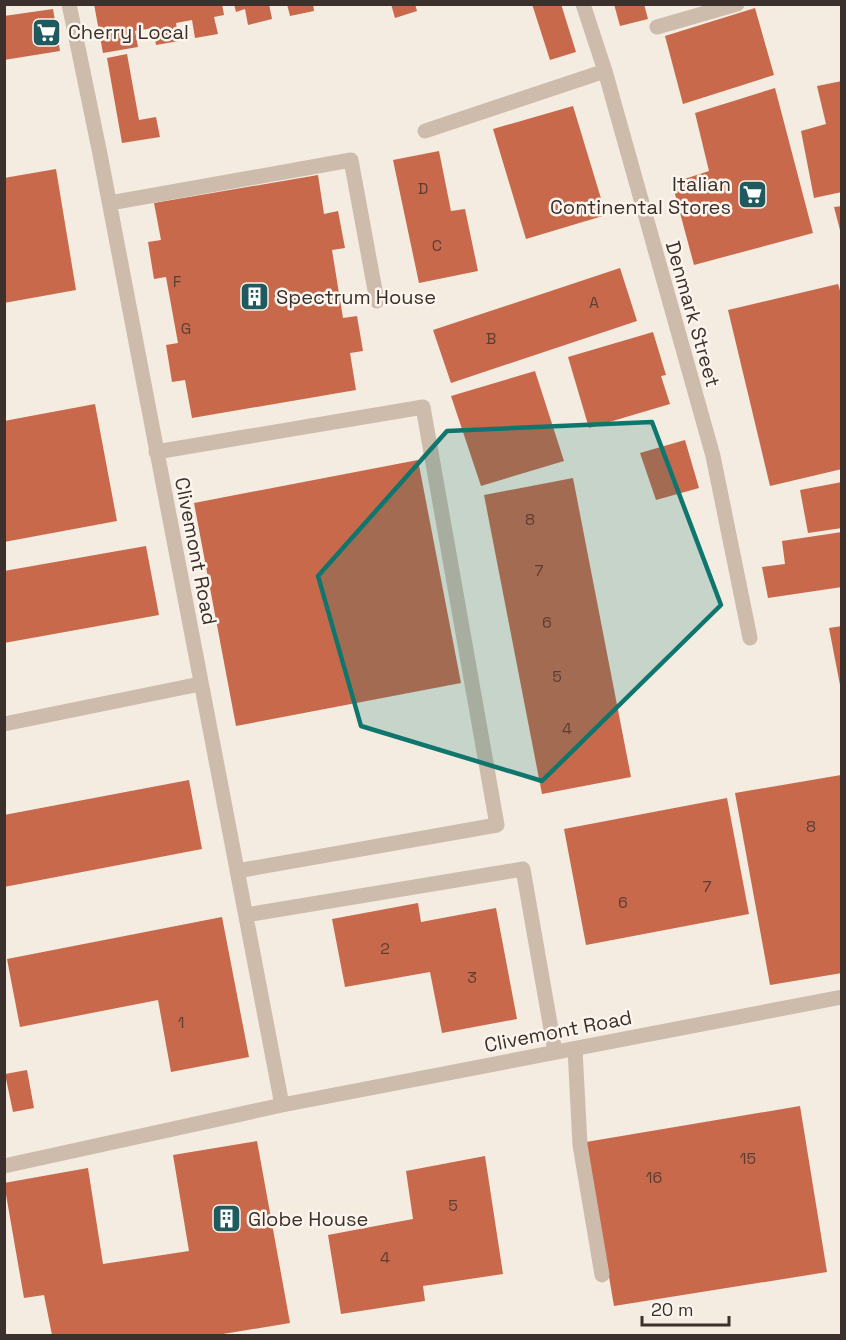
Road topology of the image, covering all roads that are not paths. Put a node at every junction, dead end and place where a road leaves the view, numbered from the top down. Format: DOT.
graph roads {
  1 [pos="69,4"];
  2 [pos="583,4"];
  3 [pos="737,4"];
  4 [pos="657,27"];
  5 [pos="605,72"];
  6 [pos="425,131"];
  7 [pos="110,203"];
  8 [pos="377,301"];
  9 [pos="156,452"];
  10 [pos="750,638"];
  11 [pos="200,684"];
  12 [pos="4,724"];
  13 [pos="237,871"];
  14 [pos="246,915"];
  15 [pos="842,997"];
  16 [pos="575,1049"];
  17 [pos="555,1053"];
  18 [pos="282,1105"];
  19 [pos="4,1166"];
  20 [pos="603,1275"];
  1 -- 7 [label="lane, Clivemont Road"];
  2 -- 5 [label="lane, Denmark Street"];
  3 -- 4 [label="lane"];
  5 -- 6 [label="lane"];
  5 -- 10 [label="lane, Denmark Street"];
  7 -- 8 [label="lane"];
  7 -- 9 [label="lane, Clivemont Road"];
  9 -- 11 [label="lane, Clivemont Road"];
  9 -- 13 [label="lane"];
  11 -- 12 [label="lane"];
  11 -- 13 [label="lane, Clivemont Road"];
  13 -- 14 [label="lane, Clivemont Road"];
  14 -- 17 [label="lane"];
  14 -- 18 [label="lane, Clivemont Road"];
  15 -- 16 [label="lane, Clivemont Road"];
  16 -- 17 [label="lane, Clivemont Road"];
  16 -- 20 [label="lane"];
  17 -- 18 [label="lane, Clivemont Road"];
  18 -- 19 [label="lane, Clivemont Road"];
}
